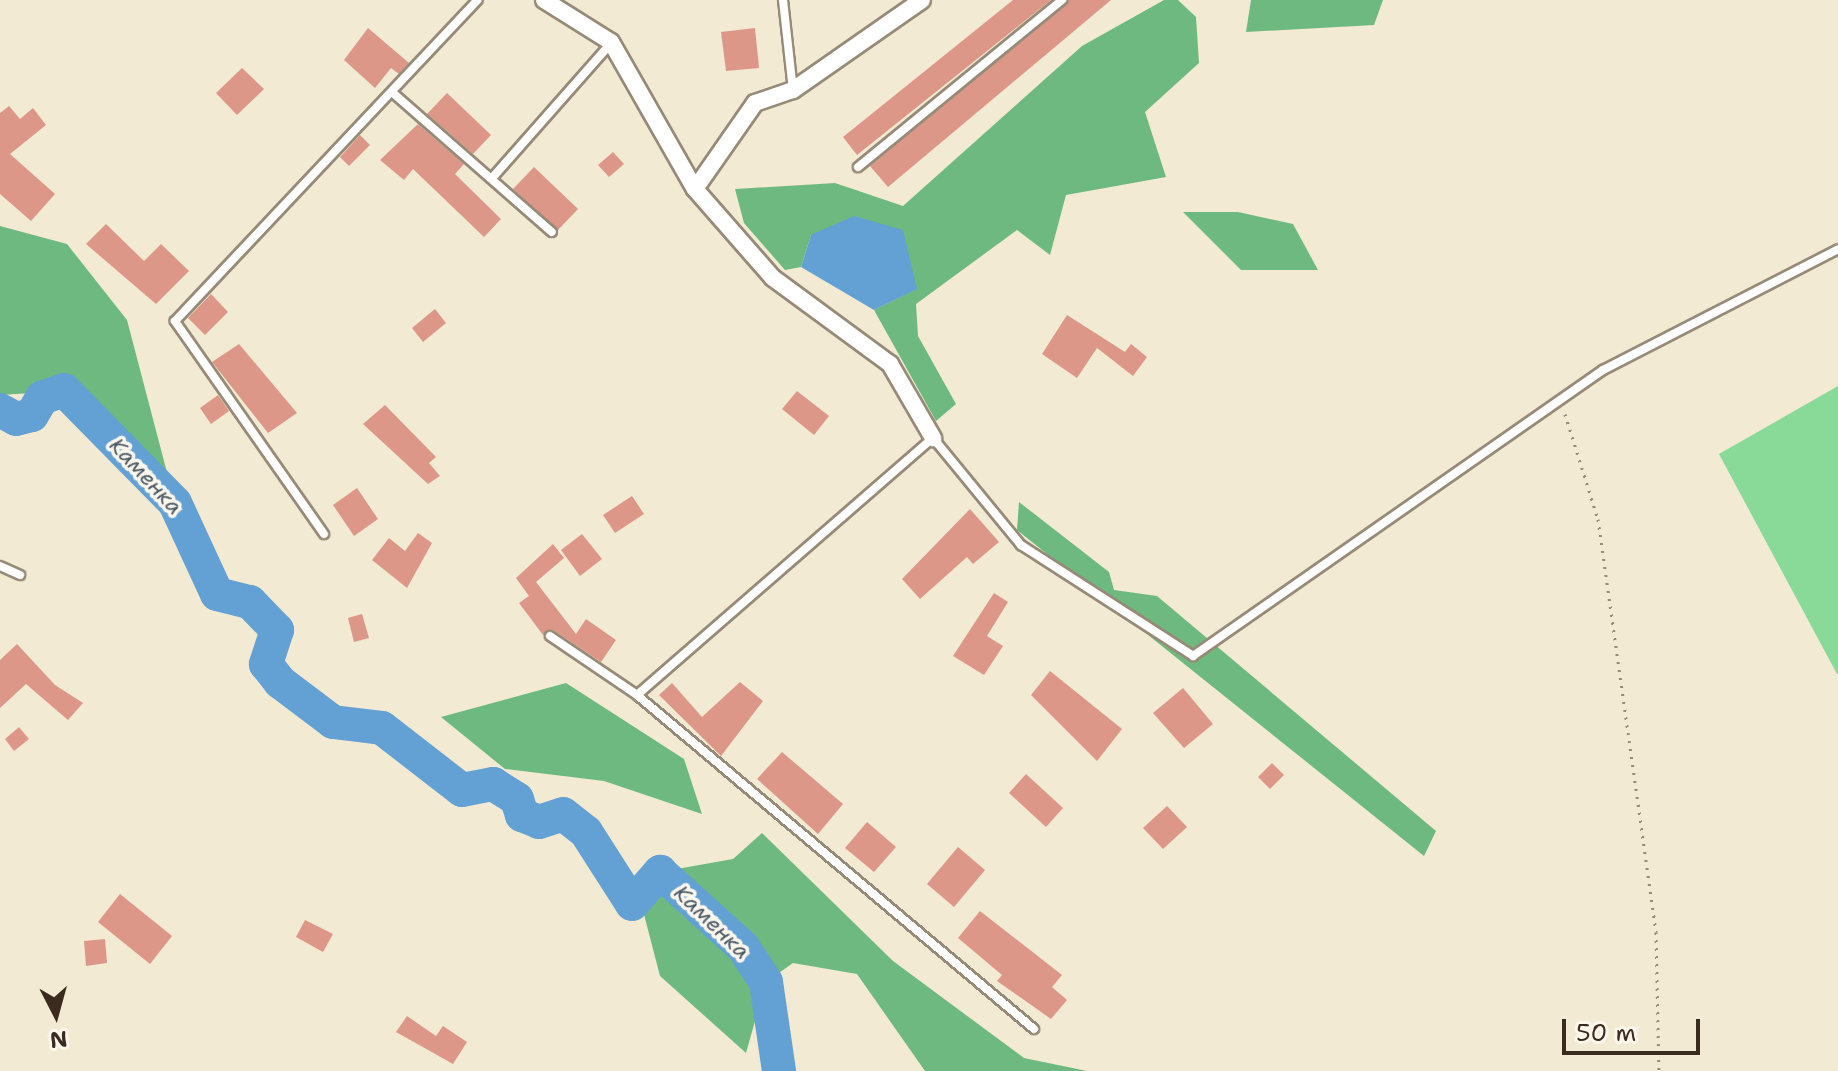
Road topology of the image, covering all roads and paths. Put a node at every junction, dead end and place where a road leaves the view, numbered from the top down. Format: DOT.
graph roads {
  1 [pos="478,0"];
  2 [pos="544,0"];
  3 [pos="783,0"];
  4 [pos="922,0"];
  5 [pos="1062,0"];
  6 [pos="611,42"];
  7 [pos="793,90"];
  8 [pos="393,93"];
  9 [pos="858,167"];
  10 [pos="493,177"];
  11 [pos="695,189"];
  12 [pos="552,232"];
  13 [pos="1838,249"];
  14 [pos="1560,399"];
  15 [pos="933,438"];
  16 [pos="324,534"];
  17 [pos="0,566"];
  18 [pos="20,575"];
  19 [pos="550,636"];
  20 [pos="637,695"];
  21 [pos="1034,1029"];
  22 [pos="1659,1071"];
  1 -- 8 [label="lane"];
  2 -- 6 [label="street"];
  3 -- 7 [label="lane"];
  4 -- 7 [label="street"];
  5 -- 9 [label="lane"];
  6 -- 10 [label="lane"];
  6 -- 11 [label="street"];
  7 -- 11 [label="street"];
  8 -- 10 [label="lane"];
  8 -- 16 [label="lane"];
  10 -- 12 [label="lane"];
  11 -- 15 [label="street"];
  13 -- 14 [label="lane"];
  14 -- 15 [label="lane"];
  14 -- 22 [label="path"];
  15 -- 20 [label="lane"];
  17 -- 18 [label="lane"];
  19 -- 20 [label="lane"];
  20 -- 21 [label="lane"];
}
